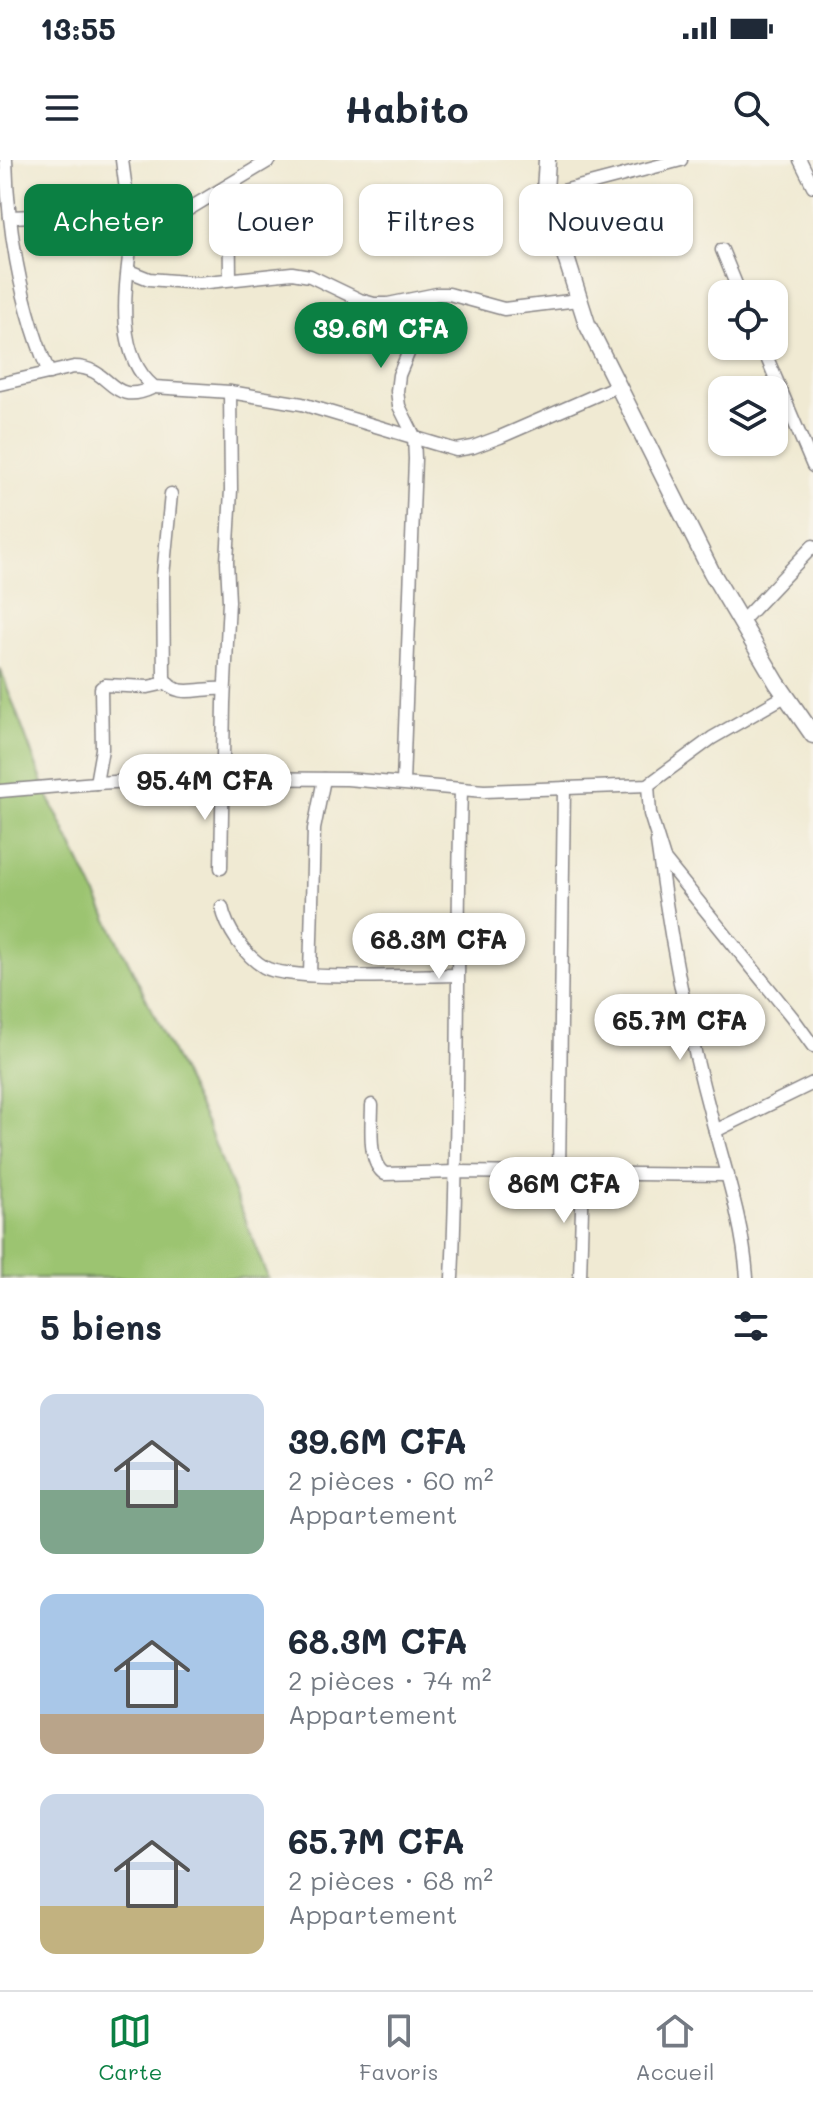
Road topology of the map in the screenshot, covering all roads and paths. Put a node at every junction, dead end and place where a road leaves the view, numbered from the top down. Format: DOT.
graph roads {
  1 [pos="6,160"];
  2 [pos="122,160"];
  3 [pos="244,160"];
  4 [pos="270,160"];
  5 [pos="547,160"];
  6 [pos="681,160"];
  7 [pos="800,160"];
  8 [pos="246,174"];
  9 [pos="126,184"];
  10 [pos="231,184"];
  11 [pos="545,184"];
  12 [pos="590,184"];
  13 [pos="813,186"];
  14 [pos="10,217"];
  15 [pos="24,217"];
  16 [pos="722,250"];
  17 [pos="130,256"];
  18 [pos="230,256"];
  19 [pos="564,256"];
  20 [pos="129,271"];
  21 [pos="230,278"];
  22 [pos="734,280"];
  23 [pos="420,298"];
  24 [pos="578,300"];
  25 [pos="768,360"];
  26 [pos="49,373"];
  27 [pos="0,384"];
  28 [pos="617,386"];
  29 [pos="154,387"];
  30 [pos="230,392"];
  31 [pos="414,436"];
  32 [pos="813,466"];
  33 [pos="171,494"];
  34 [pos="813,546"];
  35 [pos="740,623"];
  36 [pos="166,683"];
  37 [pos="224,689"];
  38 [pos="785,696"];
  39 [pos="813,735"];
  40 [pos="222,777"];
  41 [pos="324,779"];
  42 [pos="96,783"];
  43 [pos="403,783"];
  44 [pos="648,785"];
  45 [pos="564,788"];
  46 [pos="0,791"];
  47 [pos="461,791"];
  48 [pos="657,842"];
  49 [pos="221,868"];
  50 [pos="222,907"];
  51 [pos="310,975"];
  52 [pos="457,975"];
  53 [pos="813,1046"];
  54 [pos="813,1083"];
  55 [pos="372,1105"];
  56 [pos="715,1131"];
  57 [pos="456,1172"];
  58 [pos="559,1173"];
  59 [pos="583,1173"];
  60 [pos="728,1175"];
  61 [pos="452,1278"];
  62 [pos="580,1278"];
  63 [pos="747,1278"];
  1 -- 14 [label="street"];
  2 -- 9 [label="street"];
  3 -- 8 [label="street"];
  4 -- 8 [label="street"];
  5 -- 11 [label="street"];
  6 -- 12 [label="street"];
  7 -- 13 [label="street"];
  8 -- 10 [label="street"];
  14 -- 15 [label="street"];
  14 -- 26 [label="street"];
  16 -- 22 [label="street"];
  17 -- 20 [label="street"];
  18 -- 21 [label="street"];
  19 -- 24 [label="street"];
  20 -- 21 [label="street"];
  20 -- 29 [label="street"];
  21 -- 23 [label="street"];
  23 -- 24 [label="street"];
  23 -- 31 [label="street"];
  24 -- 28 [label="street"];
  25 -- 32 [label="street"];
  26 -- 27 [label="street"];
  26 -- 29 [label="street"];
  28 -- 31 [label="street"];
  28 -- 35 [label="street"];
  29 -- 30 [label="street"];
  30 -- 31 [label="street"];
  30 -- 37 [label="street"];
  31 -- 43 [label="street"];
  33 -- 36 [label="street"];
  34 -- 35 [label="street"];
  35 -- 38 [label="street"];
  36 -- 37 [label="street"];
  36 -- 42 [label="street"];
  37 -- 40 [label="street"];
  38 -- 39 [label="street"];
  38 -- 44 [label="street"];
  40 -- 41 [label="street"];
  40 -- 42 [label="street"];
  40 -- 49 [label="street"];
  41 -- 43 [label="street"];
  41 -- 51 [label="street"];
  42 -- 46 [label="street"];
  43 -- 47 [label="street"];
  44 -- 45 [label="street"];
  44 -- 48 [label="street"];
  45 -- 47 [label="street"];
  45 -- 58 [label="street"];
  47 -- 52 [label="street"];
  48 -- 53 [label="street"];
  48 -- 56 [label="street"];
  50 -- 51 [label="street"];
  51 -- 52 [label="street"];
  52 -- 57 [label="street"];
  54 -- 56 [label="street"];
  55 -- 57 [label="street"];
  56 -- 60 [label="street"];
  57 -- 58 [label="street"];
  57 -- 61 [label="street"];
  58 -- 59 [label="street"];
  59 -- 60 [label="street"];
  59 -- 62 [label="street"];
  60 -- 63 [label="street"];
}
